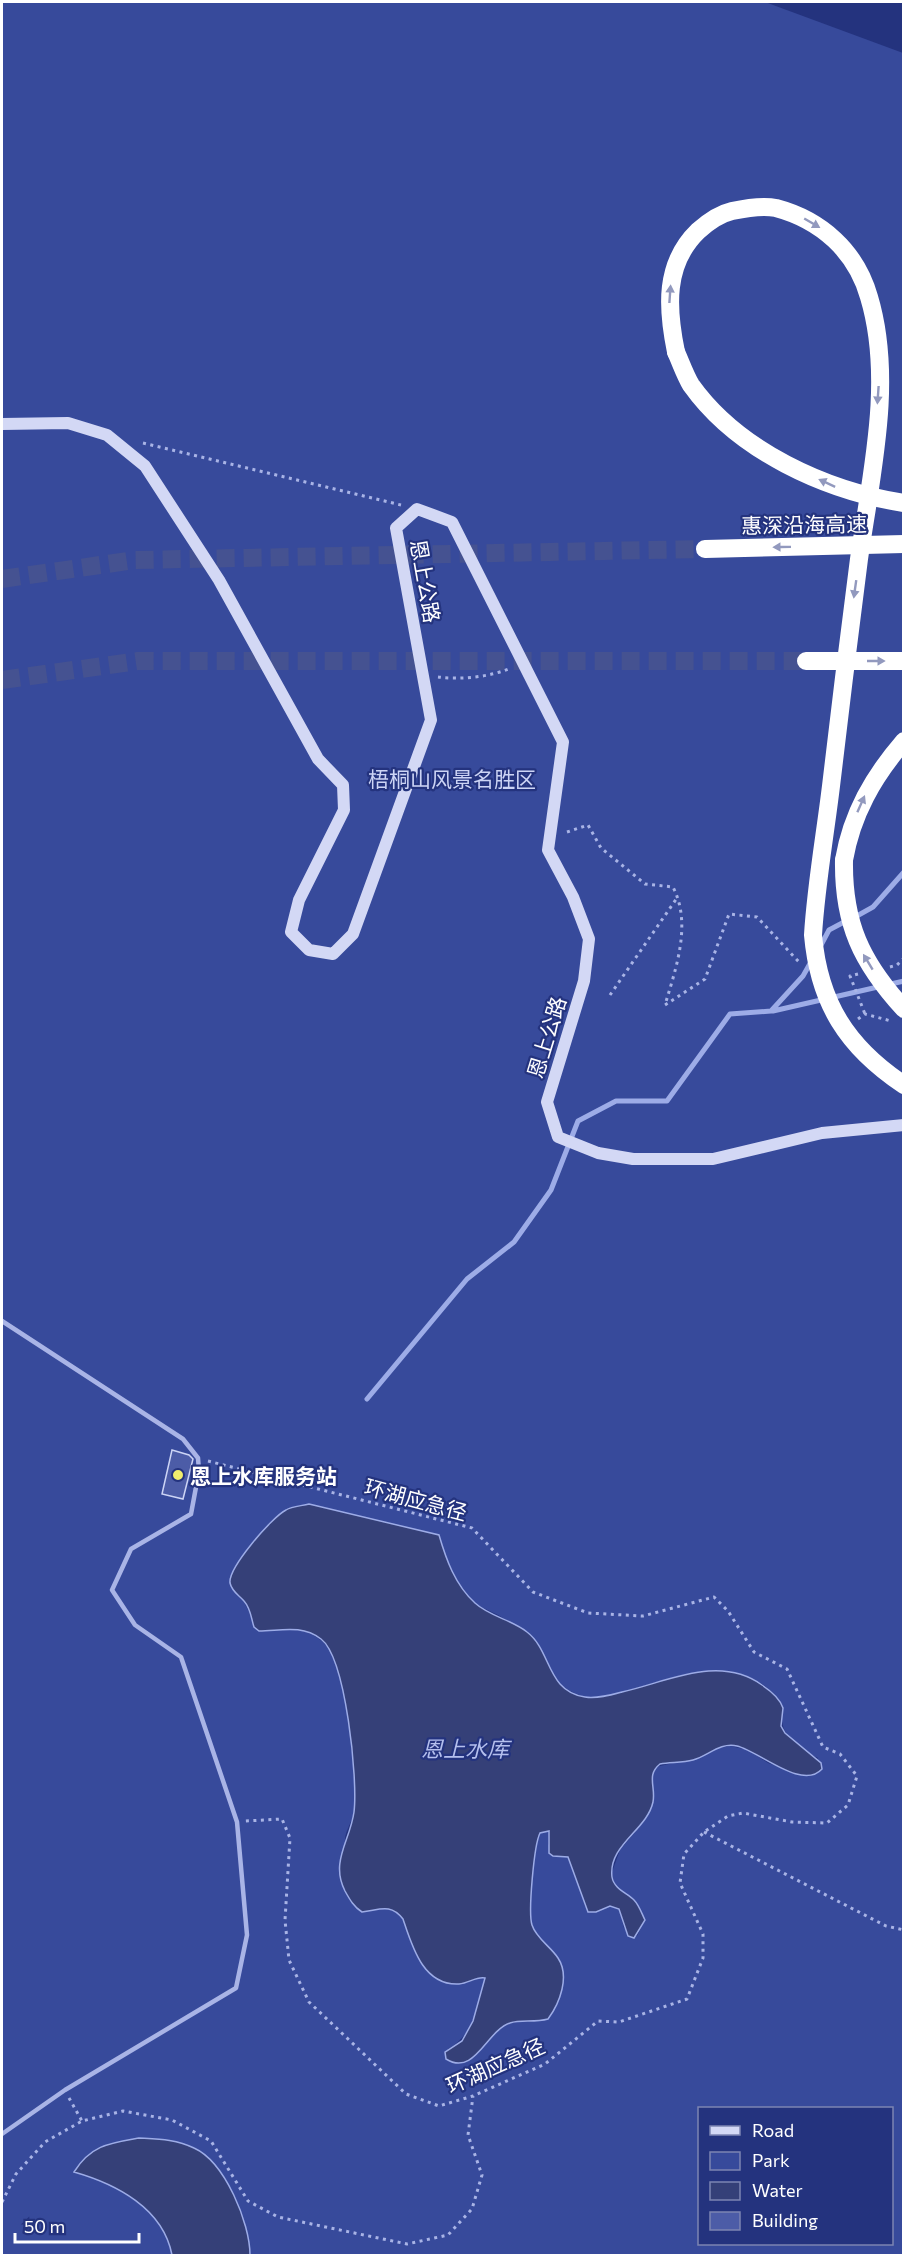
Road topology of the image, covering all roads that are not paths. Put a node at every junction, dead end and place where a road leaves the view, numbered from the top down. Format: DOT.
graph roads {
  1 [pos="2,423"];
  2 [pos="903,503"];
  3 [pos="903,544"];
  4 [pos="705,549"];
  5 [pos="806,661"];
  6 [pos="903,661"];
  7 [pos="903,741"];
  8 [pos="899,1015"];
  9 [pos="903,1085"];
  10 [pos="903,1125"];
  11 [pos="2,1321"];
  12 [pos="2,2134"];
  1 -- 10 [label="street, 恩上公路"];
  2 -- 9 [label="highway, one-way, bridge"];
  3 -- 4 [label="highway, 惠深沿海高速, one-way"];
  5 -- 6 [label="highway, one-way"];
  8 -- 7 [label="highway, one-way, bridge"];
  11 -- 12 [label="lane"];
}
